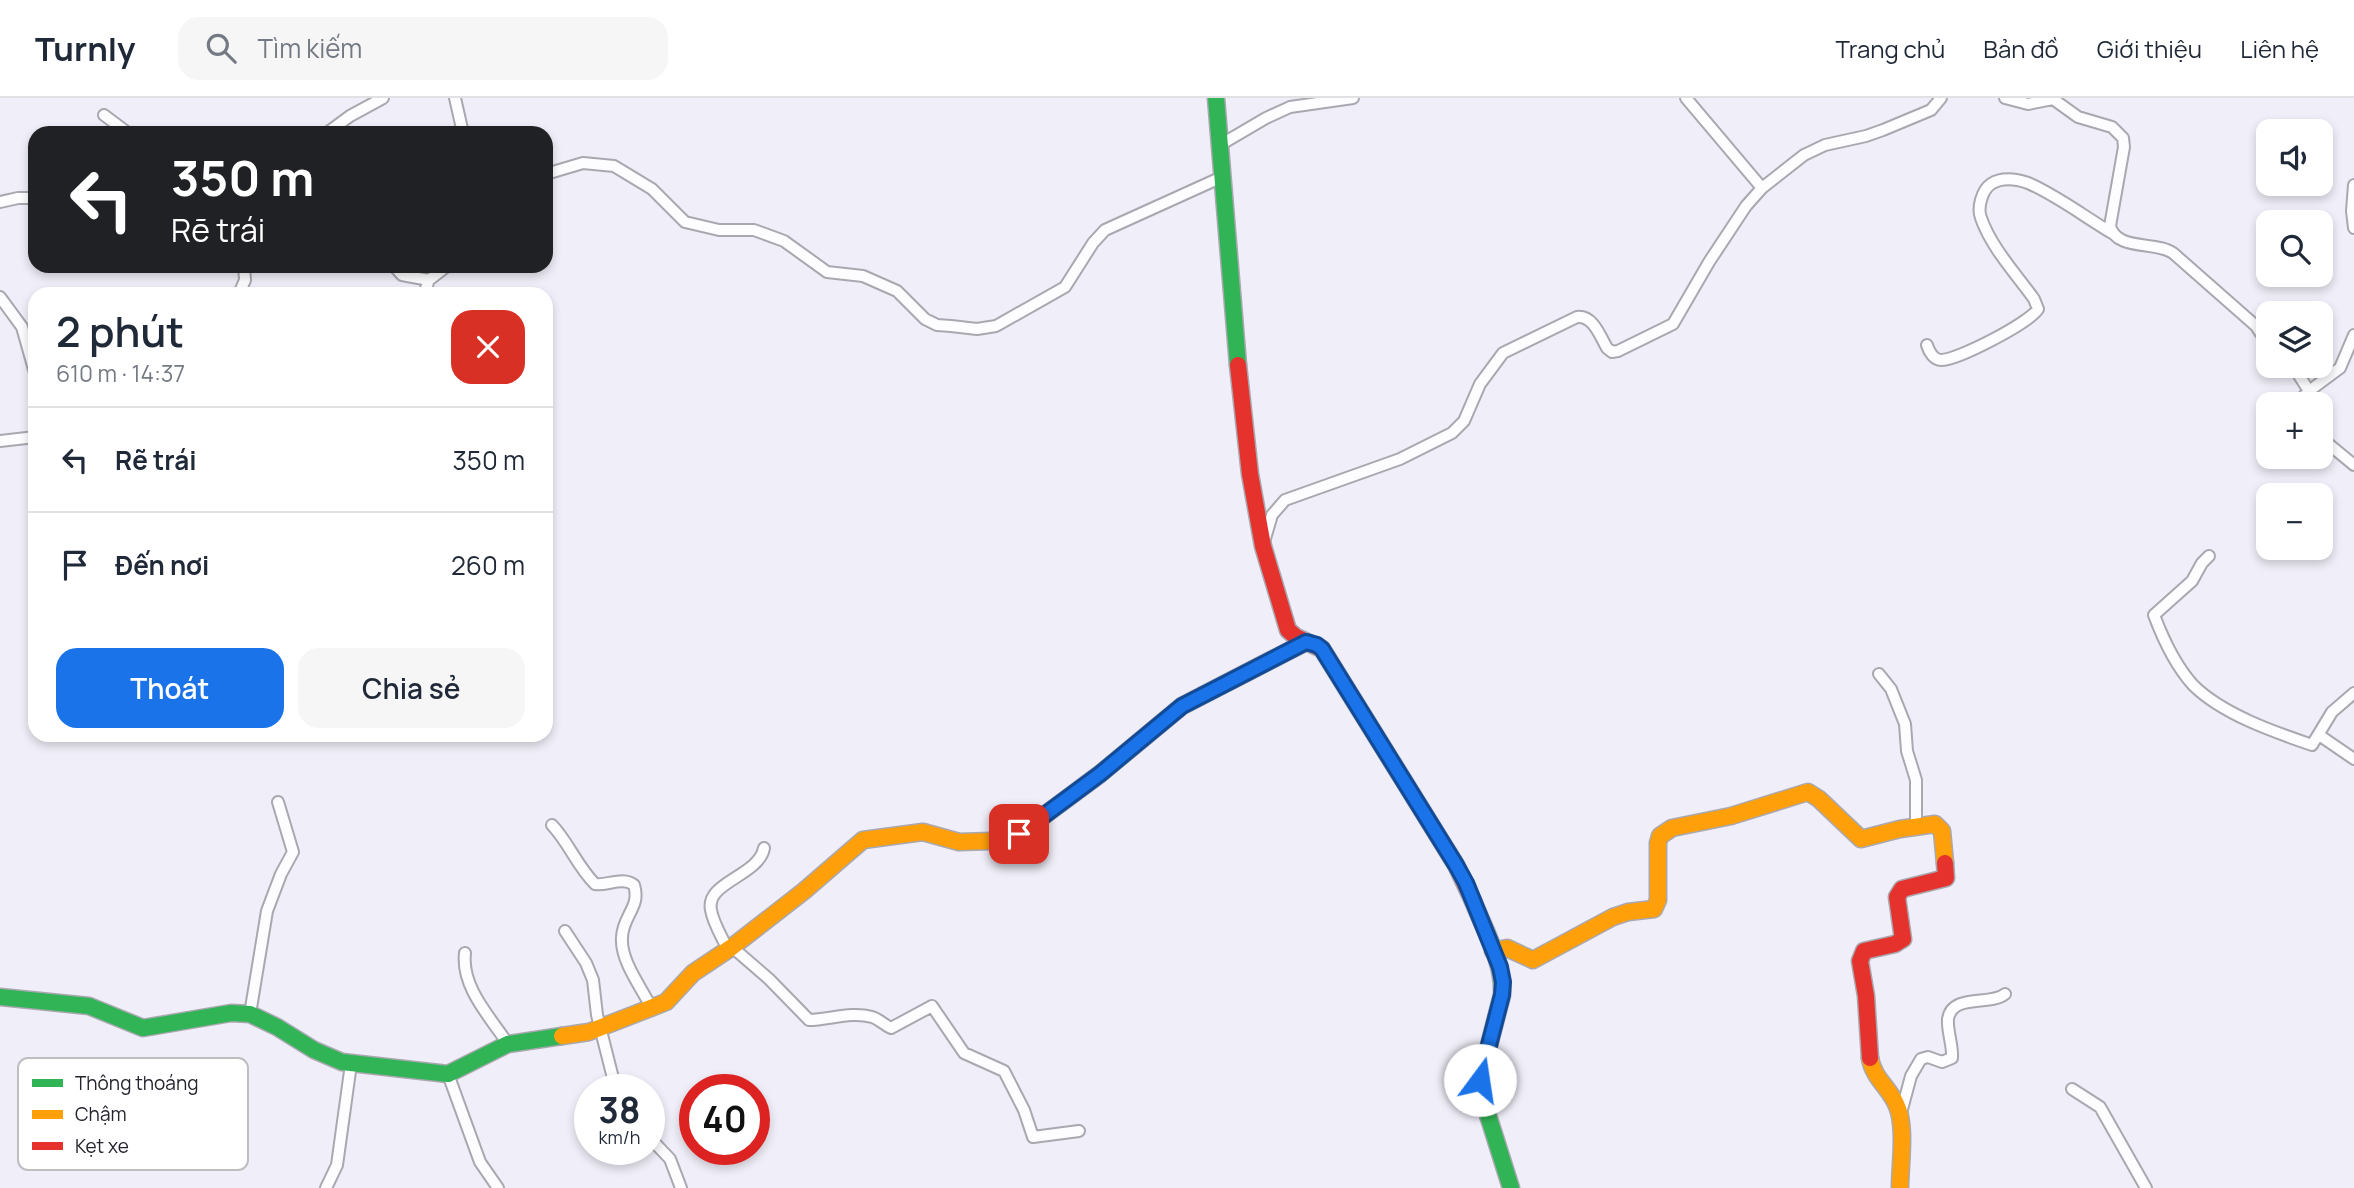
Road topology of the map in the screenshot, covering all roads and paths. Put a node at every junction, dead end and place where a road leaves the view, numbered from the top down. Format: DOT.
graph roads {
  1 [pos="383,98"];
  2 [pos="455,98"];
  3 [pos="1216,98"];
  4 [pos="1353,98"];
  5 [pos="1686,98"];
  6 [pos="1941,98"];
  7 [pos="2005,98"];
  8 [pos="104,115"];
  9 [pos="119,126"];
  10 [pos="337,126"];
  11 [pos="461,126"];
  12 [pos="1220,145"];
  13 [pos="553,172"];
  14 [pos="1222,177"];
  15 [pos="2354,185"];
  16 [pos="1762,188"];
  17 [pos="28,198"];
  18 [pos="0,202"];
  19 [pos="2353,222"];
  20 [pos="2116,236"];
  21 [pos="400,273"];
  22 [pos="438,273"];
  23 [pos="429,280"];
  24 [pos="426,287"];
  25 [pos="0,298"];
  26 [pos="2256,326"];
  27 [pos="2354,335"];
  28 [pos="1927,345"];
  29 [pos="28,348"];
  30 [pos="2301,378"];
  31 [pos="2309,391"];
  32 [pos="28,439"];
  33 [pos="0,441"];
  34 [pos="2333,448"];
  35 [pos="2354,465"];
  36 [pos="1263,546"];
  37 [pos="2209,556"];
  38 [pos="1306,642"];
  39 [pos="1879,674"];
  40 [pos="2354,693"];
  41 [pos="2319,735"];
  42 [pos="2354,759"];
  43 [pos="278,802"];
  44 [pos="552,825"];
  45 [pos="1916,827"];
  46 [pos="764,848"];
  47 [pos="565,931"];
  48 [pos="730,949"];
  49 [pos="1493,951"];
  50 [pos="465,953"];
  51 [pos="2005,994"];
  52 [pos="0,997"];
  53 [pos="652,1009"];
  54 [pos="250,1014"];
  55 [pos="600,1029"];
  56 [pos="508,1044"];
  57 [pos="351,1064"];
  58 [pos="448,1074"];
  59 [pos="612,1074"];
  60 [pos="2072,1089"];
  61 [pos="1900,1116"];
  62 [pos="1079,1131"];
  63 [pos="665,1154"];
  64 [pos="327,1188"];
  65 [pos="498,1188"];
  66 [pos="681,1188"];
  67 [pos="1511,1188"];
  68 [pos="1900,1188"];
  69 [pos="2146,1188"];
  1 -- 10 [label="street"];
  2 -- 11 [label="street"];
  3 -- 12 [label="street"];
  4 -- 12 [label="street"];
  5 -- 16 [label="street"];
  6 -- 16 [label="street"];
  7 -- 20 [label="street"];
  8 -- 9 [label="street"];
  12 -- 14 [label="street"];
  13 -- 14 [label="street"];
  14 -- 36 [label="street"];
  15 -- 19 [label="street"];
  16 -- 36 [label="street"];
  17 -- 18 [label="street"];
  20 -- 26 [label="street"];
  20 -- 28 [label="street"];
  21 -- 23 [label="street"];
  22 -- 23 [label="street"];
  23 -- 24 [label="street"];
  25 -- 29 [label="street"];
  27 -- 31 [label="street"];
  30 -- 31 [label="street"];
  32 -- 33 [label="street"];
  34 -- 35 [label="street"];
  36 -- 38 [label="street"];
  37 -- 41 [label="street"];
  38 -- 48 [label="street"];
  38 -- 49 [label="street"];
  39 -- 45 [label="street"];
  40 -- 41 [label="street"];
  41 -- 42 [label="street"];
  43 -- 54 [label="street"];
  44 -- 53 [label="street"];
  45 -- 49 [label="street"];
  45 -- 61 [label="street"];
  46 -- 48 [label="street"];
  47 -- 55 [label="street"];
  48 -- 53 [label="street"];
  48 -- 62 [label="street"];
  49 -- 67 [label="street"];
  50 -- 56 [label="street"];
  51 -- 61 [label="street"];
  52 -- 54 [label="street"];
  53 -- 55 [label="street"];
  54 -- 57 [label="street"];
  55 -- 56 [label="street"];
  55 -- 59 [label="street"];
  56 -- 58 [label="street"];
  57 -- 58 [label="street"];
  57 -- 64 [label="street"];
  58 -- 65 [label="street"];
  60 -- 69 [label="street"];
  61 -- 68 [label="street"];
  63 -- 66 [label="street"];
}
